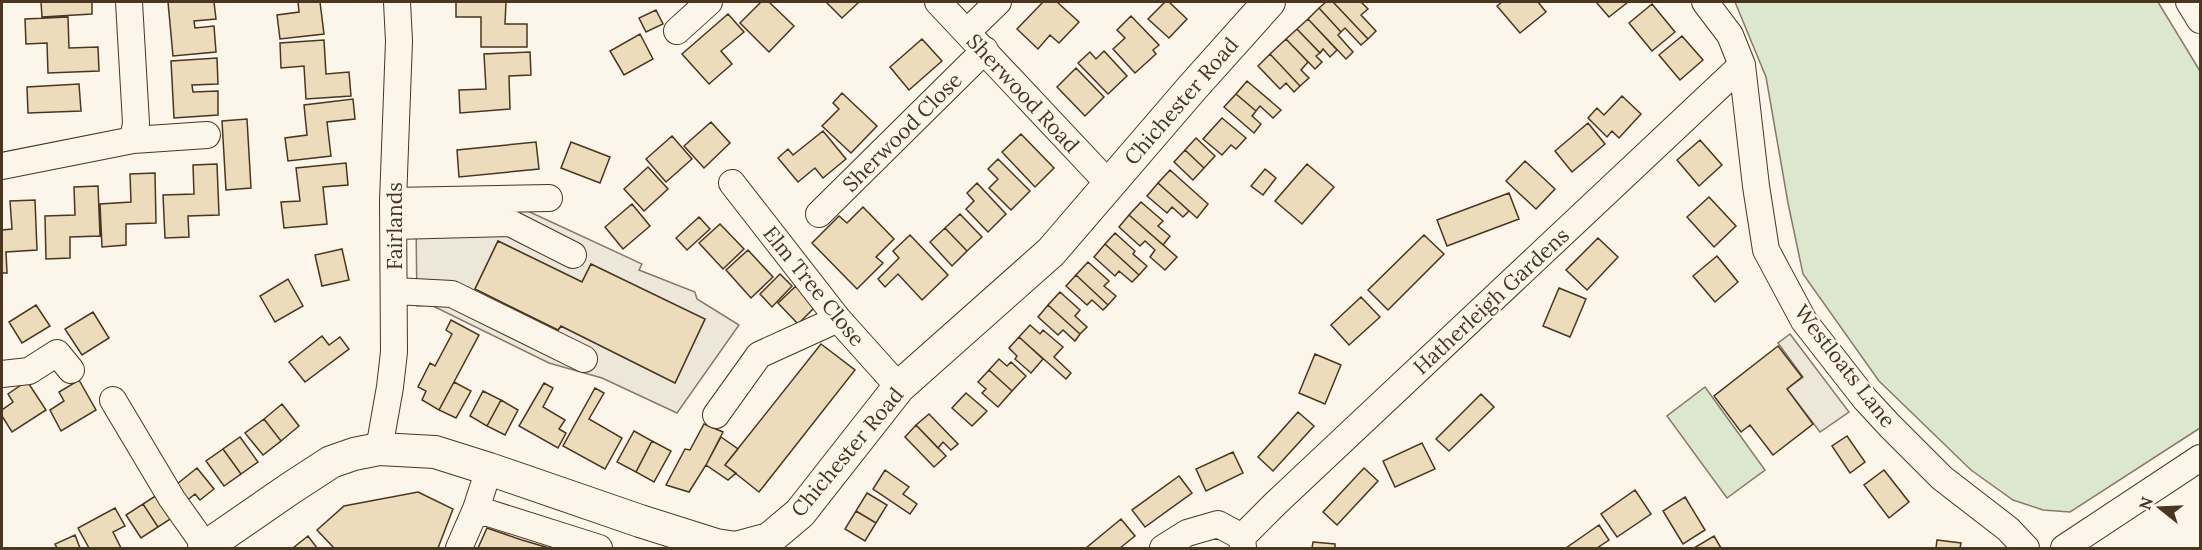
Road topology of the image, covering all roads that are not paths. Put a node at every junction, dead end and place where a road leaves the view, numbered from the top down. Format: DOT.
graph roads {
  1 [pos="129,2"];
  2 [pos="396,2"];
  3 [pos="709,2"];
  4 [pos="938,2"];
  5 [pos="998,2"];
  6 [pos="1269,2"];
  7 [pos="1705,2"];
  8 [pos="677,31"];
  9 [pos="967,32"];
  10 [pos="985,50"];
  11 [pos="1742,66"];
  12 [pos="207,135"];
  13 [pos="133,140"];
  14 [pos="2,166"];
  15 [pos="732,183"];
  16 [pos="1109,184"];
  17 [pos="549,198"];
  18 [pos="394,214"];
  19 [pos="819,214"];
  20 [pos="573,255"];
  21 [pos="395,291"];
  22 [pos="838,319"];
  23 [pos="584,359"];
  24 [pos="70,370"];
  25 [pos="2,374"];
  26 [pos="899,387"];
  27 [pos="113,400"];
  28 [pos="716,416"];
  29 [pos="378,449"];
  30 [pos="2200,458"];
  31 [pos="489,468"];
  32 [pos="476,509"];
  33 [pos="670,540"];
  34 [pos="1243,543"];
  35 [pos="205,548"];
  36 [pos="736,548"];
  37 [pos="459,549"];
  38 [pos="599,549"];
  39 [pos="1163,549"];
  40 [pos="2026,549"];
  41 [pos="2064,549"];
  1 -- 13 [label="street"];
  2 -- 18 [label="street, Fairlands"];
  3 -- 8 [label="street"];
  4 -- 9 [label="street, Sherwood Road"];
  5 -- 9 [label="street"];
  6 -- 16 [label="main road, Chichester Road"];
  7 -- 11 [label="street, Westloats Lane"];
  9 -- 10 [label="street, Sherwood Road"];
  10 -- 16 [label="street, Sherwood Road"];
  10 -- 19 [label="street, Sherwood Close"];
  11 -- 34 [label="street, Hatherleigh Gardens"];
  11 -- 40 [label="street, Westloats Lane"];
  12 -- 13 [label="street"];
  13 -- 14 [label="street"];
  15 -- 22 [label="street, Elm Tree Close"];
  16 -- 26 [label="main road, Chichester Road"];
  17 -- 18 [label="street"];
  18 -- 20 [label="street"];
  18 -- 21 [label="street, Fairlands"];
  21 -- 23 [label="street"];
  21 -- 29 [label="street, Fairlands"];
  22 -- 26 [label="street, Elm Tree Close"];
  22 -- 28 [label="street"];
  24 -- 25 [label="street"];
  26 -- 36 [label="main road, Chichester Road"];
  27 -- 35 [label="street"];
  29 -- 31 [label="main road, Chichester Road"];
  29 -- 35 [label="main road, Chichester Road"];
  30 -- 41 [label="street"];
  31 -- 32 [label="street"];
  31 -- 33 [label="main road, Chichester Road"];
  32 -- 37 [label="street"];
  32 -- 38 [label="street"];
  33 -- 36 [label="main road, Chichester Road"];
  34 -- 39 [label="street, Hatherleigh Gardens"];
}
